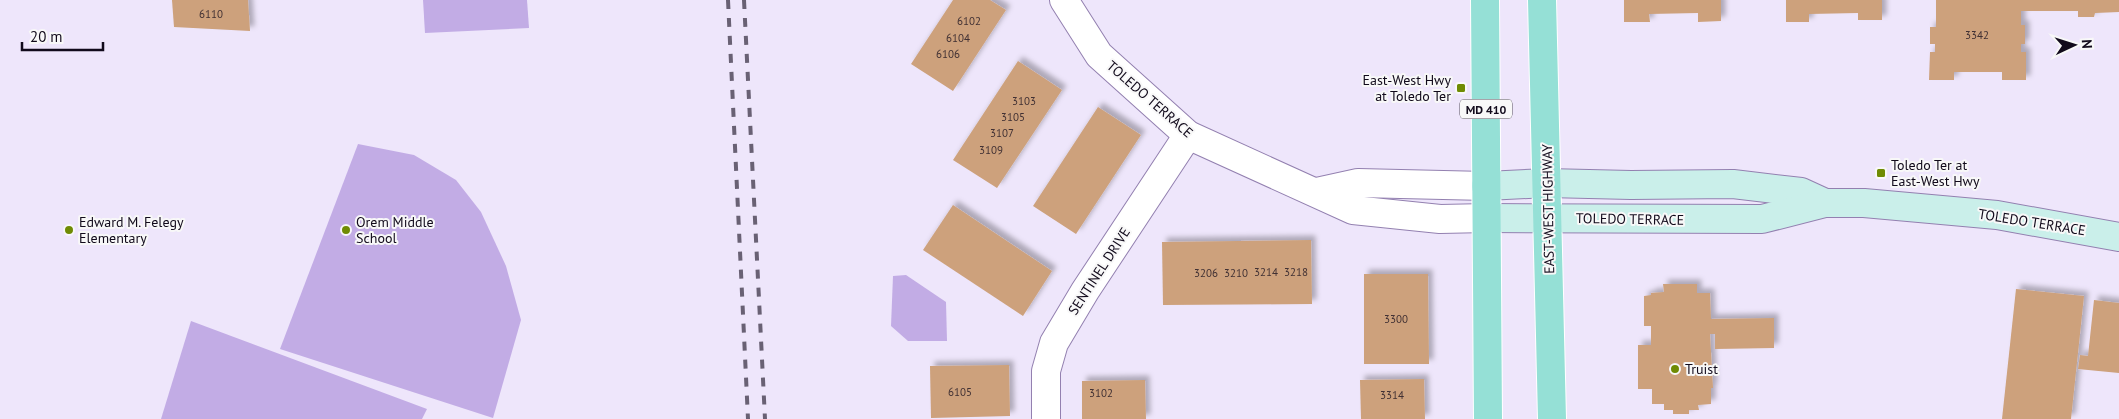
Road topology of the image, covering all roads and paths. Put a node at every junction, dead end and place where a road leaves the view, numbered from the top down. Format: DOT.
graph roads {
  1 [pos="1064,0"];
  2 [pos="1485,0"];
  3 [pos="1542,0"];
  4 [pos="1188,135"];
  5 [pos="1547,183"];
  6 [pos="1486,186"];
  7 [pos="1317,192"];
  8 [pos="1825,203"];
  9 [pos="1487,218"];
  10 [pos="1548,218"];
  11 [pos="2119,237"];
  12 [pos="1046,419"];
  13 [pos="1488,419"];
  14 [pos="1552,419"];
  1 -- 4 [label="street, TOLEDO TERRACE"];
  2 -- 6 [label="main road, MD 410"];
  3 -- 5 [label="main road, EAST-WEST HIGHWAY"];
  4 -- 7 [label="street, TOLEDO TERRACE"];
  4 -- 12 [label="street, SENTINEL DRIVE"];
  5 -- 6 [label="street, TOLEDO TERRACE"];
  5 -- 8 [label="street, TOLEDO TERRACE"];
  5 -- 10 [label="main road, EAST-WEST HIGHWAY"];
  6 -- 7 [label="street, TOLEDO TERRACE"];
  6 -- 9 [label="main road, MD 410"];
  7 -- 9 [label="street, TOLEDO TERRACE"];
  8 -- 10 [label="street, TOLEDO TERRACE"];
  8 -- 11 [label="street, TOLEDO TERRACE"];
  9 -- 10 [label="street, TOLEDO TERRACE"];
  9 -- 13 [label="main road, MD 410"];
  10 -- 14 [label="main road, EAST-WEST HIGHWAY"];
}
